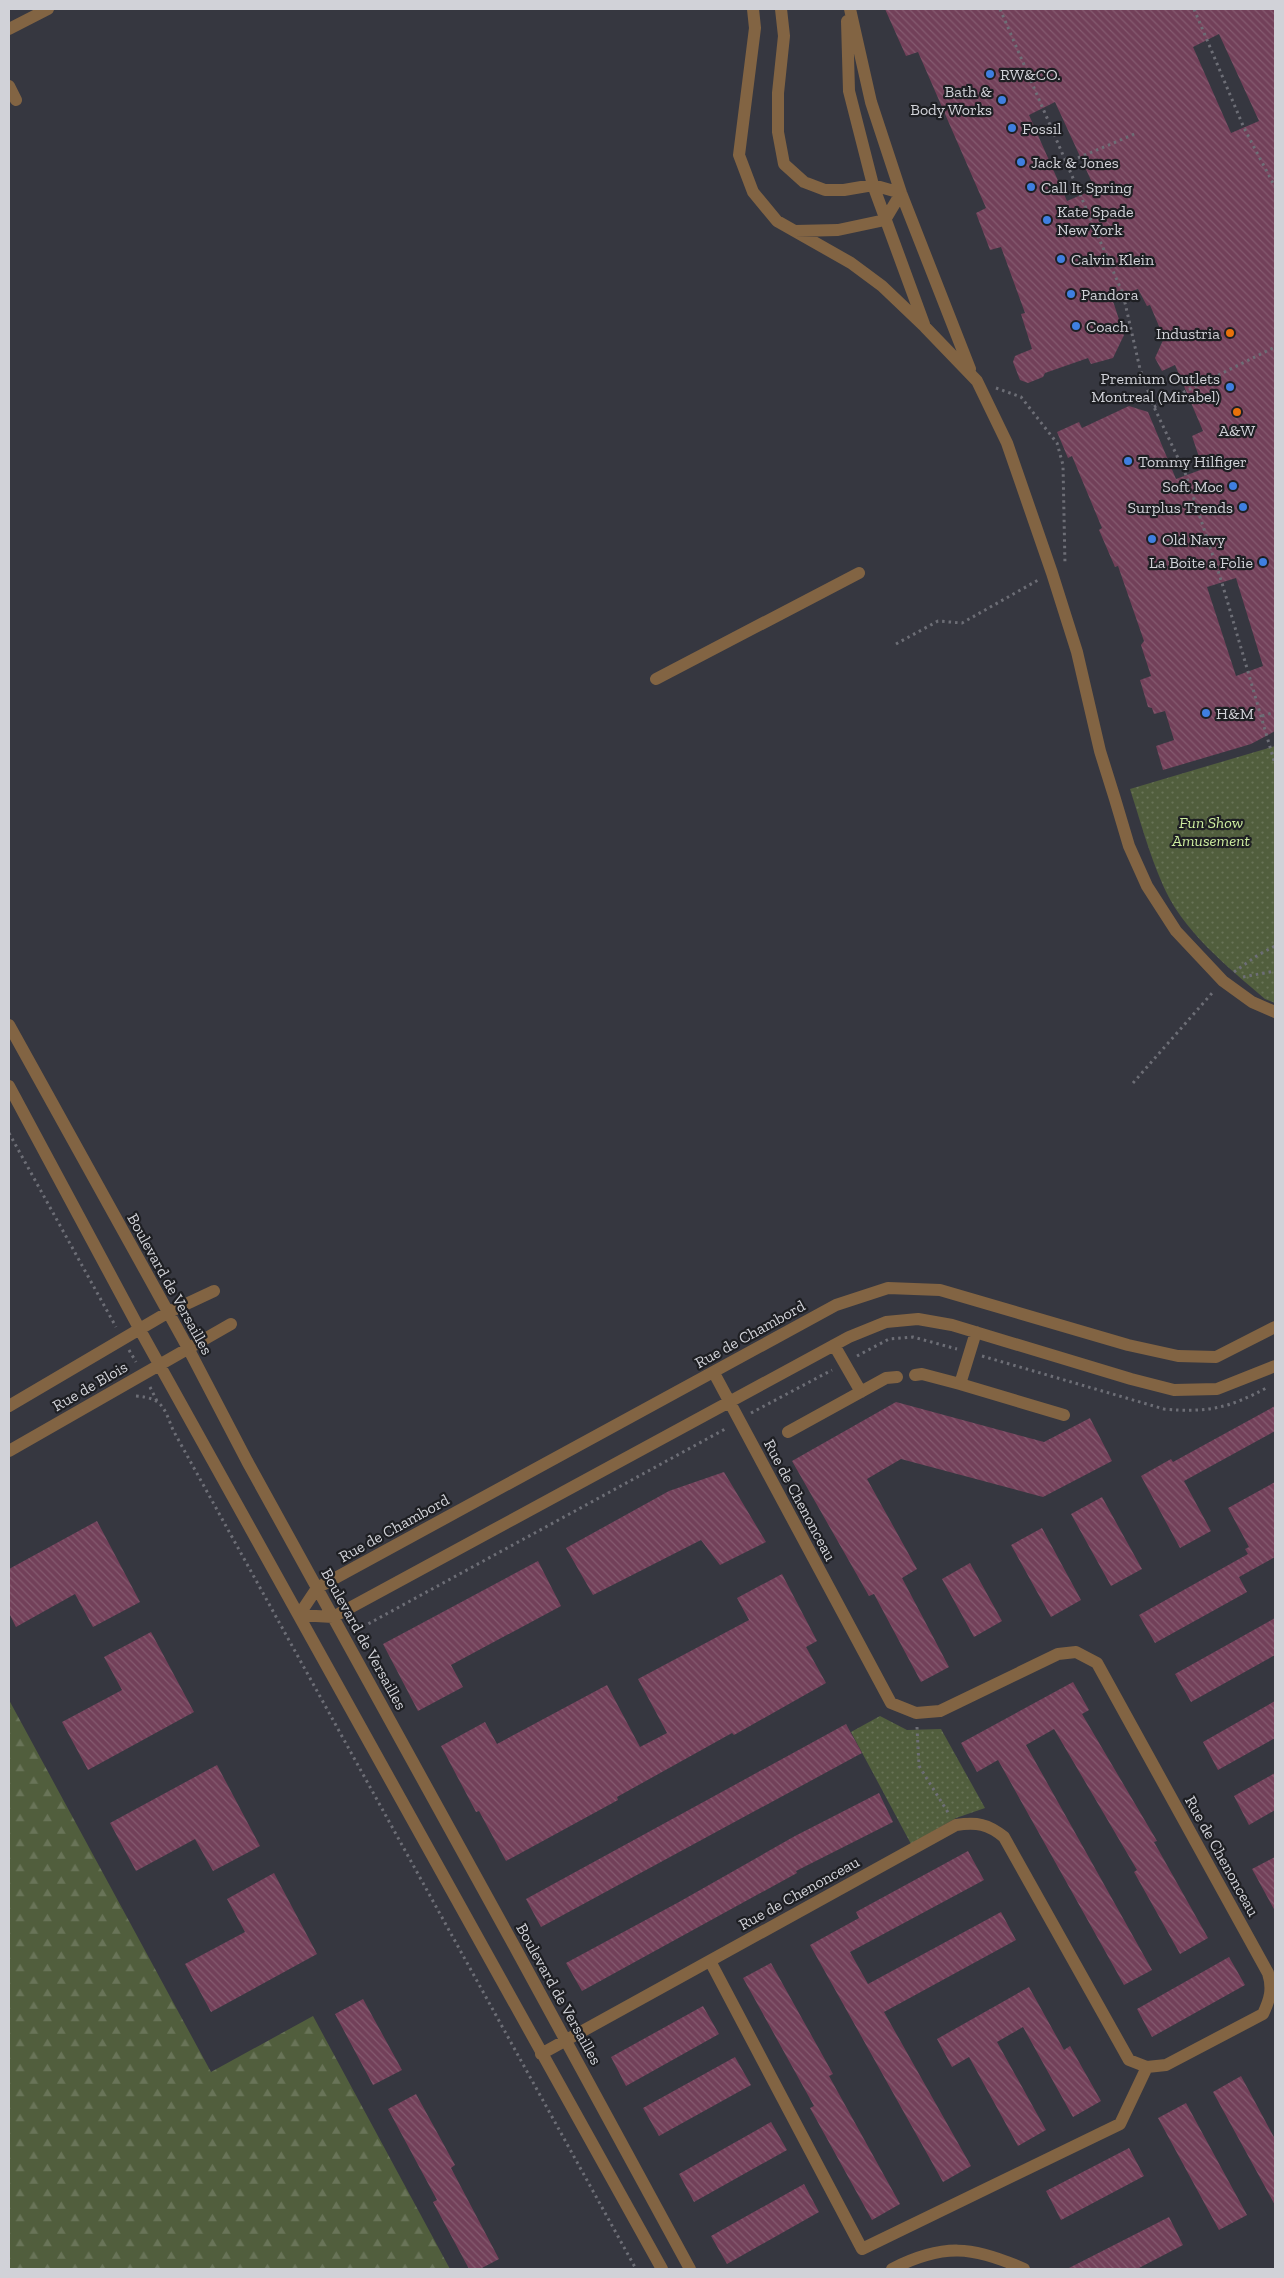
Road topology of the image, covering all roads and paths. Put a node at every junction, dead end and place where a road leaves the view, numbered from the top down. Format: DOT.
graph roads {
  1 [pos="48,9"];
  2 [pos="753,9"];
  3 [pos="782,9"];
  4 [pos="848,9"];
  5 [pos="1000,9"];
  6 [pos="1194,9"];
  7 [pos="9,29"];
  8 [pos="9,86"];
  9 [pos="16,100"];
  10 [pos="1137,134"];
  11 [pos="1066,163"];
  12 [pos="873,185"];
  13 [pos="1275,187"];
  14 [pos="901,193"];
  15 [pos="885,220"];
  16 [pos="794,231"];
  17 [pos="925,327"];
  18 [pos="1275,347"];
  19 [pos="974,378"];
  20 [pos="1154,407"];
  21 [pos="859,573"];
  22 [pos="1052,573"];
  23 [pos="896,644"];
  24 [pos="656,679"];
  25 [pos="1275,712"];
  26 [pos="1262,716"];
  27 [pos="1274,755"];
  28 [pos="1275,764"];
  29 [pos="1275,946"];
  30 [pos="1275,971"];
  31 [pos="1223,981"];
  32 [pos="1275,1012"];
  33 [pos="9,1025"];
  34 [pos="1133,1083"];
  35 [pos="9,1086"];
  36 [pos="9,1133"];
  37 [pos="214,1291"];
  38 [pos="167,1313"];
  39 [pos="111,1319"];
  40 [pos="231,1324"];
  41 [pos="1275,1327"];
  42 [pos="140,1330"];
  43 [pos="976,1332"];
  44 [pos="834,1345"];
  45 [pos="188,1348"];
  46 [pos="970,1352"];
  47 [pos="843,1364"];
  48 [pos="160,1365"];
  49 [pos="1275,1366"];
  50 [pos="714,1373"];
  51 [pos="915,1375"];
  52 [pos="898,1377"];
  53 [pos="1275,1382"];
  54 [pos="960,1384"];
  55 [pos="860,1392"];
  56 [pos="157,1401"];
  57 [pos="728,1403"];
  58 [pos="9,1406"];
  59 [pos="754,1412"];
  60 [pos="1064,1415"];
  61 [pos="726,1428"];
  62 [pos="788,1432"];
  63 [pos="9,1451"];
  64 [pos="317,1588"];
  65 [pos="299,1615"];
  66 [pos="333,1617"];
  67 [pos="361,1628"];
  68 [pos="916,1713"];
  69 [pos="956,1825"];
  70 [pos="710,1961"];
  71 [pos="566,2040"];
  72 [pos="541,2054"];
  73 [pos="1147,2067"];
  74 [pos="636,2269"];
  75 [pos="662,2269"];
  76 [pos="690,2269"];
  77 [pos="892,2269"];
  78 [pos="1024,2269"];
  1 -- 7 [label="street"];
  2 -- 16 [label="street"];
  3 -- 12 [label="street"];
  4 -- 12 [label="street"];
  4 -- 14 [label="street"];
  5 -- 11 [label="path"];
  6 -- 13 [label="path"];
  8 -- 9 [label="street"];
  10 -- 11 [label="path"];
  11 -- 20 [label="path"];
  12 -- 14 [label="street"];
  12 -- 15 [label="street"];
  14 -- 15 [label="street"];
  14 -- 19 [label="street"];
  15 -- 16 [label="street"];
  15 -- 17 [label="street"];
  16 -- 17 [label="street"];
  17 -- 19 [label="street"];
  18 -- 20 [label="path"];
  19 -- 22 [label="street"];
  19 -- 22 [label="path"];
  20 -- 26 [label="path"];
  21 -- 24 [label="street"];
  22 -- 23 [label="path"];
  22 -- 31 [label="street"];
  25 -- 26 [label="path"];
  26 -- 27 [label="path"];
  27 -- 28 [label="path"];
  29 -- 31 [label="path"];
  30 -- 31 [label="path"];
  31 -- 32 [label="street"];
  31 -- 34 [label="path"];
  33 -- 38 [label="street, Boulevard de Versailles"];
  35 -- 42 [label="street"];
  36 -- 39 [label="path"];
  37 -- 38 [label="street, Rue de Blois"];
  38 -- 42 [label="street, Rue de Blois"];
  38 -- 45 [label="street, Boulevard de Versailles"];
  40 -- 45 [label="street, Rue de Blois"];
  41 -- 50 [label="street, Rue de Chambord"];
  42 -- 48 [label="street"];
  42 -- 58 [label="street, Rue de Blois"];
  43 -- 44 [label="street"];
  43 -- 46 [label="street"];
  43 -- 49 [label="street"];
  44 -- 47 [label="street"];
  44 -- 57 [label="street"];
  45 -- 48 [label="street, Rue de Blois"];
  45 -- 64 [label="street, Boulevard de Versailles"];
  46 -- 47 [label="path"];
  46 -- 53 [label="path"];
  46 -- 54 [label="street"];
  47 -- 55 [label="street"];
  47 -- 59 [label="path"];
  48 -- 63 [label="street, Rue de Blois"];
  48 -- 65 [label="street"];
  50 -- 57 [label="street, Rue de Chenonceau"];
  50 -- 64 [label="street, Rue de Chambord"];
  51 -- 54 [label="street"];
  52 -- 55 [label="street"];
  54 -- 60 [label="street"];
  55 -- 62 [label="street"];
  56 -- 74 [label="path"];
  57 -- 66 [label="street"];
  57 -- 68 [label="street, Rue de Chenonceau"];
  61 -- 67 [label="path"];
  64 -- 65 [label="street, Rue de Chambord"];
  64 -- 66 [label="street, Boulevard de Versailles"];
  65 -- 66 [label="street"];
  65 -- 72 [label="street"];
  66 -- 71 [label="street, Boulevard de Versailles"];
  68 -- 69 [label="path"];
  68 -- 73 [label="street, Rue de Chenonceau"];
  69 -- 70 [label="street, Rue de Chenonceau"];
  69 -- 73 [label="street, Rue de Chenonceau"];
  70 -- 71 [label="street, Rue de Chenonceau"];
  70 -- 73 [label="street"];
  71 -- 72 [label="street, Rue de Chenonceau"];
  71 -- 76 [label="street, Boulevard de Versailles"];
  72 -- 75 [label="street"];
  77 -- 78 [label="street"];
}
